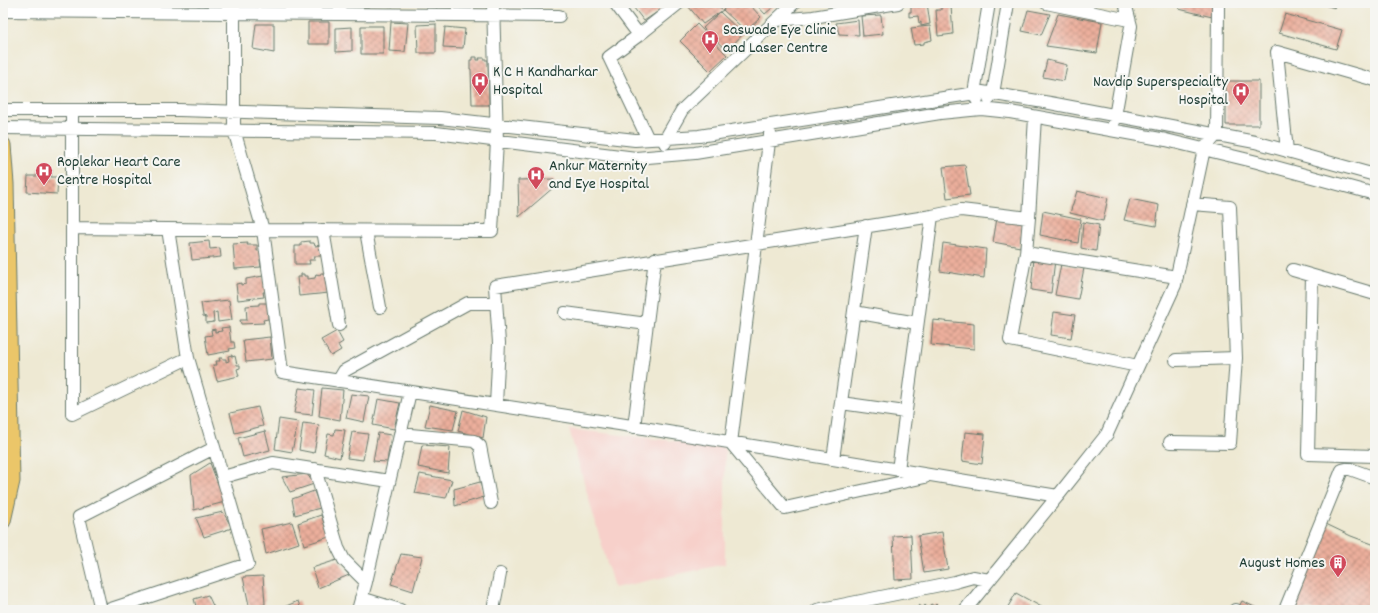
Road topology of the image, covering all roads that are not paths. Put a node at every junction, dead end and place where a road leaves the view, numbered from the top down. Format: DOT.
graph roads {
  1 [pos="493,3"];
  2 [pos="615,3"];
  3 [pos="794,3"];
  4 [pos="898,3"];
  5 [pos="989,3"];
  6 [pos="1008,3"];
  7 [pos="1046,3"];
  8 [pos="1125,3"];
  9 [pos="676,4"];
  10 [pos="1218,5"];
  11 [pos="234,8"];
  12 [pos="3,11"];
  13 [pos="493,16"];
  14 [pos="560,16"];
  15 [pos="777,20"];
  16 [pos="1129,20"];
  17 [pos="639,35"];
  18 [pos="1375,80"];
  19 [pos="974,93"];
  20 [pos="993,94"];
  21 [pos="981,109"];
  22 [pos="3,110"];
  23 [pos="72,110"];
  24 [pos="234,112"];
  25 [pos="1115,115"];
  26 [pos="1035,117"];
  27 [pos="496,124"];
  28 [pos="772,124"];
  29 [pos="3,128"];
  30 [pos="72,128"];
  31 [pos="234,130"];
  32 [pos="1112,131"];
  33 [pos="1217,134"];
  34 [pos="666,138"];
  35 [pos="648,139"];
  36 [pos="497,141"];
  37 [pos="770,141"];
  38 [pos="3,145"];
  39 [pos="1204,149"];
  40 [pos="1287,151"];
  41 [pos="662,156"];
  42 [pos="1375,175"];
  43 [pos="4,176"];
  44 [pos="1375,194"];
  45 [pos="1192,204"];
  46 [pos="932,216"];
  47 [pos="1029,218"];
  48 [pos="866,226"];
  49 [pos="72,228"];
  50 [pos="168,229"];
  51 [pos="263,230"];
  52 [pos="323,230"];
  53 [pos="366,231"];
  54 [pos="758,243"];
  55 [pos="1026,253"];
  56 [pos="655,259"];
  57 [pos="1293,270"];
  58 [pos="1312,276"];
  59 [pos="1177,277"];
  60 [pos="1375,294"];
  61 [pos="496,303"];
  62 [pos="380,307"];
  63 [pos="854,312"];
  64 [pos="565,313"];
  65 [pos="918,323"];
  66 [pos="647,324"];
  67 [pos="339,325"];
  68 [pos="6,332"];
  69 [pos="188,358"];
  70 [pos="1236,358"];
  71 [pos="1176,360"];
  72 [pos="1138,366"];
  73 [pos="338,380"];
  74 [pos="410,392"];
  75 [pos="841,403"];
  76 [pos="496,405"];
  77 [pos="905,412"];
  78 [pos="634,427"];
  79 [pos="400,434"];
  80 [pos="1170,442"];
  81 [pos="731,443"];
  82 [pos="214,448"];
  83 [pos="1375,456"];
  84 [pos="833,459"];
  85 [pos="315,469"];
  86 [pos="898,470"];
  87 [pos="931,476"];
  88 [pos="223,477"];
  89 [pos="1375,478"];
  90 [pos="389,480"];
  91 [pos="7,481"];
  92 [pos="1058,496"];
  93 [pos="491,503"];
  94 [pos="3,521"];
  95 [pos="500,574"];
  96 [pos="989,580"];
  97 [pos="366,582"];
  98 [pos="361,598"];
  99 [pos="101,610"];
  100 [pos="108,610"];
  101 [pos="358,610"];
  102 [pos="400,610"];
  103 [pos="492,610"];
  104 [pos="817,610"];
  105 [pos="965,610"];
  106 [pos="1285,610"];
  1 -- 13 [label="street"];
  2 -- 17 [label="street"];
  3 -- 15 [label="street"];
  4 -- 15 [label="street"];
  5 -- 19 [label="street"];
  6 -- 20 [label="street"];
  7 -- 16 [label="street"];
  8 -- 16 [label="street"];
  9 -- 17 [label="street"];
  10 -- 33 [label="street"];
  11 -- 12 [label="street"];
  11 -- 13 [label="street"];
  11 -- 24 [label="street"];
  13 -- 14 [label="street"];
  13 -- 27 [label="street"];
  15 -- 34 [label="street"];
  16 -- 25 [label="street"];
  17 -- 35 [label="street"];
  18 -- 40 [label="street"];
  19 -- 20 [label="street"];
  19 -- 21 [label="street"];
  19 -- 28 [label="street"];
  20 -- 21 [label="street"];
  20 -- 25 [label="street"];
  21 -- 26 [label="street"];
  21 -- 37 [label="street"];
  22 -- 23 [label="street"];
  23 -- 24 [label="street"];
  23 -- 30 [label="street"];
  24 -- 27 [label="street"];
  24 -- 31 [label="street"];
  25 -- 32 [label="street"];
  25 -- 33 [label="street"];
  26 -- 32 [label="street"];
  26 -- 47 [label="street"];
  27 -- 35 [label="street"];
  27 -- 36 [label="street"];
  28 -- 34 [label="street"];
  28 -- 37 [label="street"];
  29 -- 30 [label="street"];
  30 -- 31 [label="street"];
  30 -- 49 [label="street"];
  31 -- 36 [label="street"];
  31 -- 51 [label="street"];
  32 -- 39 [label="street"];
  33 -- 39 [label="street"];
  33 -- 40 [label="street"];
  34 -- 35 [label="street"];
  34 -- 41 [label="street"];
  36 -- 41 [label="street"];
  36 -- 53 [label="street"];
  37 -- 41 [label="street"];
  37 -- 54 [label="street"];
  38 -- 43 [label="main road"];
  39 -- 44 [label="street"];
  39 -- 45 [label="street"];
  40 -- 42 [label="street"];
  43 -- 68 [label="main road"];
  45 -- 59 [label="street"];
  45 -- 70 [label="street"];
  46 -- 47 [label="street"];
  46 -- 48 [label="street"];
  46 -- 65 [label="street"];
  47 -- 55 [label="street"];
  48 -- 54 [label="street"];
  48 -- 63 [label="street"];
  49 -- 50 [label="street"];
  49 -- 69 [label="street"];
  50 -- 51 [label="street"];
  50 -- 69 [label="street"];
  51 -- 52 [label="street"];
  51 -- 73 [label="street"];
  52 -- 53 [label="street"];
  52 -- 67 [label="street"];
  53 -- 62 [label="street"];
  54 -- 56 [label="street"];
  54 -- 81 [label="street"];
  55 -- 59 [label="street"];
  55 -- 72 [label="street"];
  56 -- 61 [label="street"];
  56 -- 66 [label="street"];
  57 -- 58 [label="street"];
  58 -- 60 [label="street"];
  58 -- 83 [label="street"];
  59 -- 72 [label="street"];
  61 -- 73 [label="street"];
  61 -- 76 [label="street"];
  63 -- 65 [label="street"];
  63 -- 75 [label="street"];
  64 -- 66 [label="street"];
  65 -- 77 [label="street"];
  66 -- 78 [label="street"];
  68 -- 91 [label="main road"];
  69 -- 82 [label="street"];
  70 -- 71 [label="street"];
  70 -- 80 [label="street"];
  72 -- 92 [label="street"];
  73 -- 74 [label="street"];
  74 -- 76 [label="street"];
  74 -- 79 [label="street"];
  75 -- 77 [label="street"];
  75 -- 84 [label="street"];
  76 -- 78 [label="street"];
  77 -- 86 [label="street"];
  78 -- 81 [label="street"];
  79 -- 90 [label="street"];
  79 -- 93 [label="street"];
  81 -- 84 [label="street"];
  81 -- 87 [label="street"];
  82 -- 88 [label="street"];
  82 -- 99 [label="street"];
  84 -- 86 [label="street"];
  85 -- 88 [label="street"];
  85 -- 90 [label="street"];
  85 -- 97 [label="street"];
  86 -- 87 [label="street"];
  87 -- 92 [label="street"];
  88 -- 100 [label="street"];
  89 -- 106 [label="street"];
  90 -- 97 [label="street"];
  91 -- 94 [label="main road"];
  92 -- 96 [label="street"];
  95 -- 103 [label="street"];
  96 -- 104 [label="street"];
  96 -- 105 [label="street"];
  97 -- 98 [label="street"];
  98 -- 101 [label="street"];
  98 -- 102 [label="street"];
}
